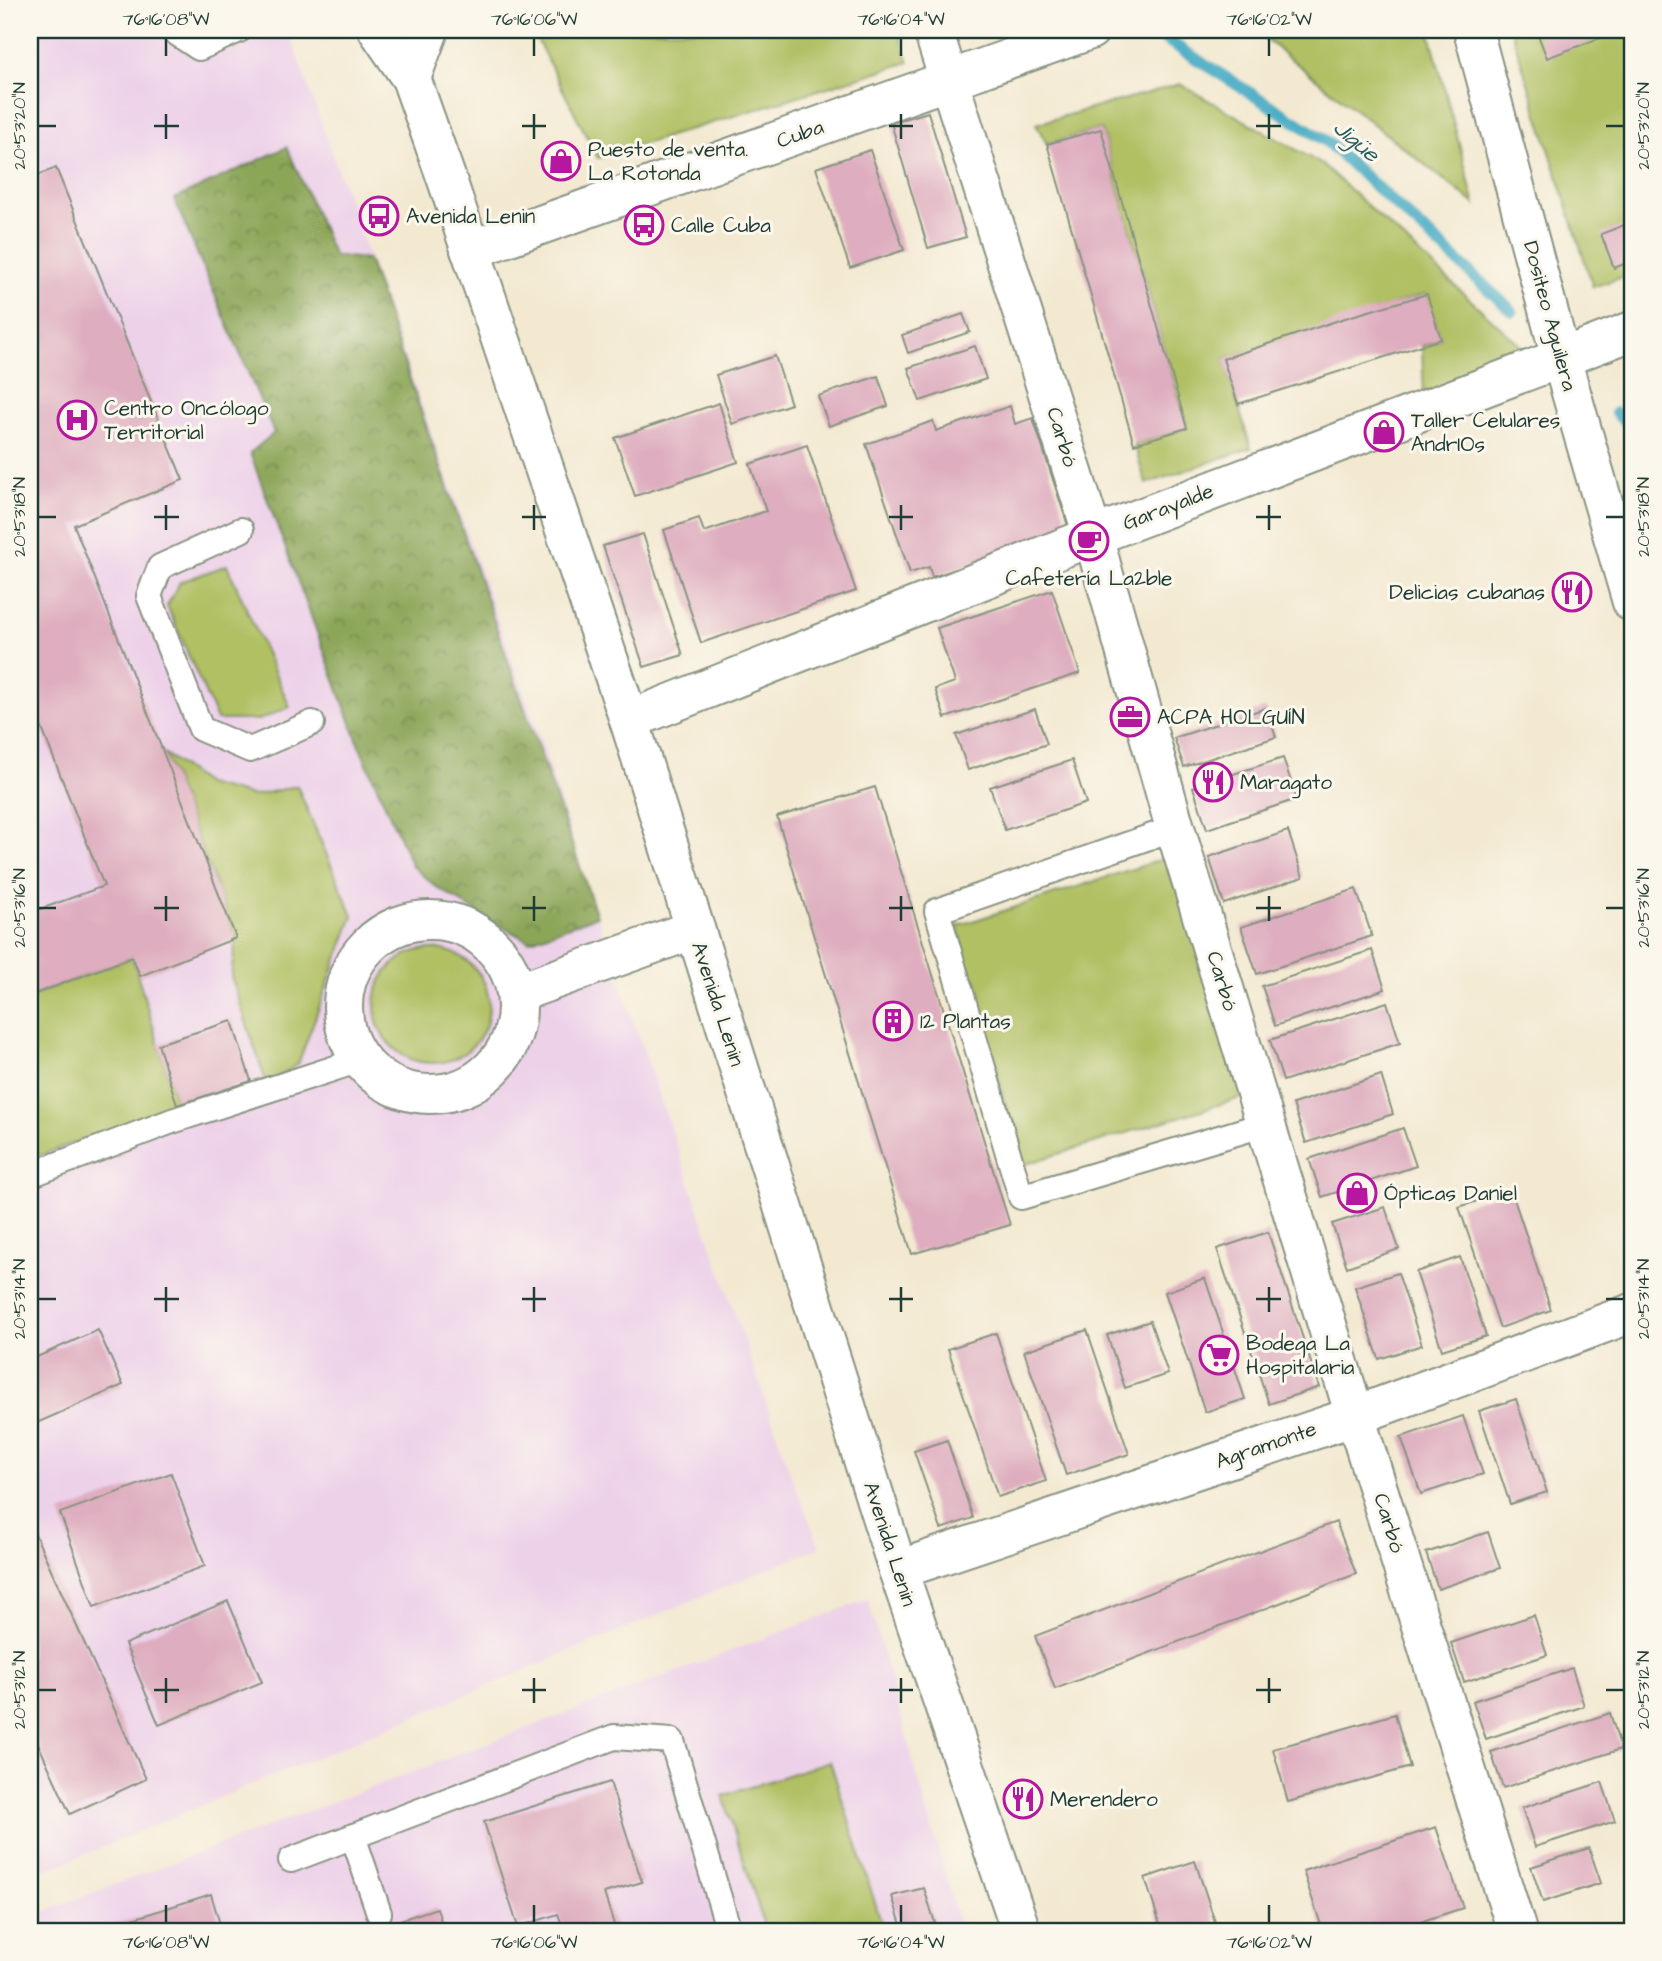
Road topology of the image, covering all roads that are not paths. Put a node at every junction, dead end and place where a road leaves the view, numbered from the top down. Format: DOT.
graph roads {
  1 [pos="172,30"];
  2 [pos="239,30"];
  3 [pos="378,30"];
  4 [pos="429,30"];
  5 [pos="933,30"];
  6 [pos="1473,30"];
  7 [pos="1084,32"];
  8 [pos="411,78"];
  9 [pos="950,80"];
  10 [pos="471,250"];
  11 [pos="1632,331"];
  12 [pos="1560,358"];
  13 [pos="241,530"];
  14 [pos="1093,536"];
  15 [pos="1632,602"];
  16 [pos="629,719"];
  17 [pos="312,723"];
  18 [pos="1175,828"];
  19 [pos="695,929"];
  20 [pos="517,993"];
  21 [pos="357,1061"];
  22 [pos="1266,1124"];
  23 [pos="30,1175"];
  24 [pos="1632,1313"];
  25 [pos="1355,1416"];
  26 [pos="898,1570"];
  27 [pos="353,1836"];
  28 [pos="290,1860"];
  29 [pos="379,1913"];
  30 [pos="729,1931"];
  31 [pos="1021,1931"];
  32 [pos="1517,1931"];
  1 -- 2 [label="lane"];
  3 -- 8 [label="street, Avenida Lenin"];
  4 -- 8 [label="street"];
  5 -- 9 [label="street, Carbó"];
  6 -- 12 [label="street, Dositeo Aguilera"];
  7 -- 9 [label="street, Cuba"];
  8 -- 10 [label="street, Avenida Lenin"];
  9 -- 10 [label="street, Cuba"];
  9 -- 14 [label="street, Carbó"];
  10 -- 16 [label="street, Avenida Lenin"];
  11 -- 12 [label="street, Garayalde"];
  12 -- 14 [label="street, Garayalde"];
  12 -- 15 [label="street, Dositeo Aguilera"];
  13 -- 17 [label="lane"];
  14 -- 16 [label="street, Garayalde"];
  14 -- 18 [label="street, Carbó"];
  16 -- 19 [label="street, Avenida Lenin"];
  18 -- 22 [label="street, Carbó"];
  18 -- 22 [label="lane"];
  19 -- 20 [label="street"];
  19 -- 26 [label="street, Avenida Lenin"];
  20 -- 21 [label="street"];
  20 -- 21 [label="street"];
  21 -- 23 [label="lane"];
  22 -- 25 [label="street, Carbó"];
  24 -- 25 [label="street, Agramonte"];
  25 -- 26 [label="street, Agramonte"];
  25 -- 32 [label="street, Carbó"];
  26 -- 31 [label="street, Avenida Lenin"];
  27 -- 28 [label="lane"];
  27 -- 29 [label="lane"];
  27 -- 30 [label="lane"];
}
